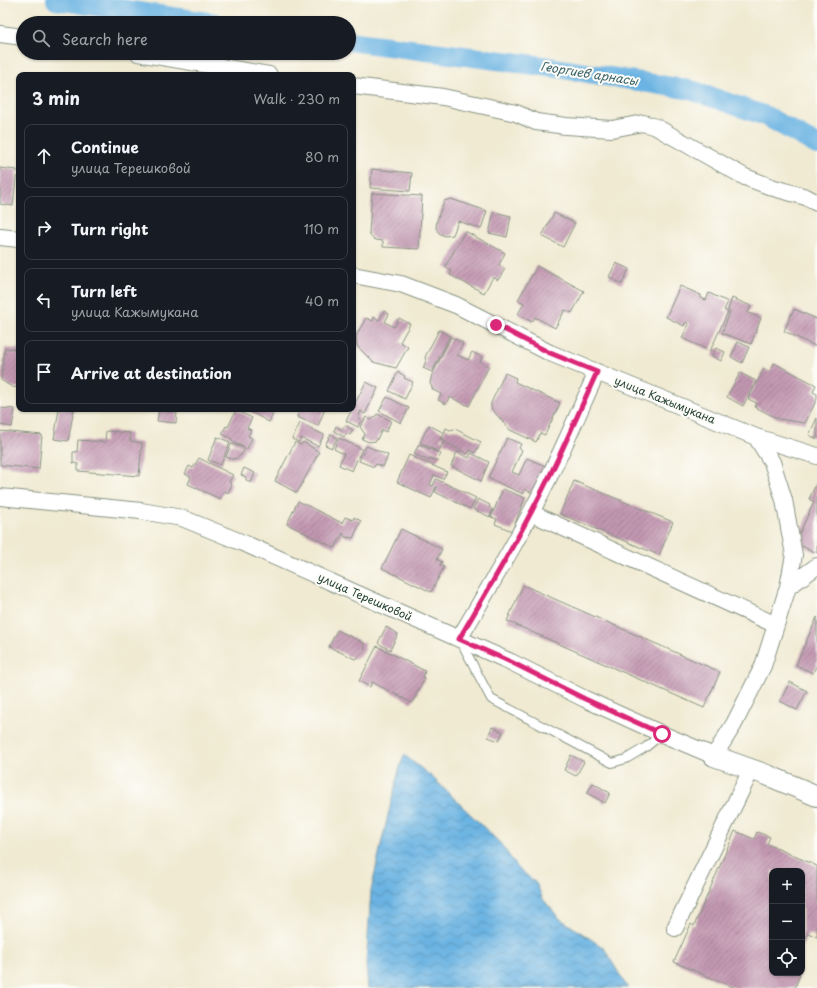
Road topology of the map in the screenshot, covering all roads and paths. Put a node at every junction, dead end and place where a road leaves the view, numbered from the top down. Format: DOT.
graph roads {
  1 [pos="0,34"];
  2 [pos="16,36"];
  3 [pos="180,60"];
  4 [pos="251,72"];
  5 [pos="356,86"];
  6 [pos="817,203"];
  7 [pos="0,237"];
  8 [pos="16,239"];
  9 [pos="356,276"];
  10 [pos="597,372"];
  11 [pos="756,437"];
  12 [pos="817,456"];
  13 [pos="0,497"];
  14 [pos="531,513"];
  15 [pos="817,566"];
  16 [pos="788,587"];
  17 [pos="776,625"];
  18 [pos="459,639"];
  19 [pos="662,734"];
  20 [pos="714,756"];
  21 [pos="751,770"];
  22 [pos="817,796"];
  23 [pos="676,928"];
  1 -- 2 [label="street"];
  3 -- 4 [label="street"];
  5 -- 6 [label="street"];
  7 -- 8 [label="street"];
  9 -- 10 [label="street, улица Кажымукана"];
  10 -- 11 [label="street, улица Кажымукана"];
  10 -- 14 [label="street"];
  11 -- 12 [label="street, улица Кажымукана"];
  11 -- 16 [label="street"];
  13 -- 18 [label="street, улица Терешковой"];
  14 -- 17 [label="street"];
  14 -- 18 [label="street"];
  15 -- 16 [label="street"];
  16 -- 17 [label="street"];
  17 -- 20 [label="street"];
  18 -- 19 [label="street, улица Терешковой"];
  18 -- 19 [label="lane"];
  19 -- 20 [label="street, улица Терешковой"];
  20 -- 21 [label="street"];
  21 -- 22 [label="street"];
  21 -- 23 [label="street"];
}
